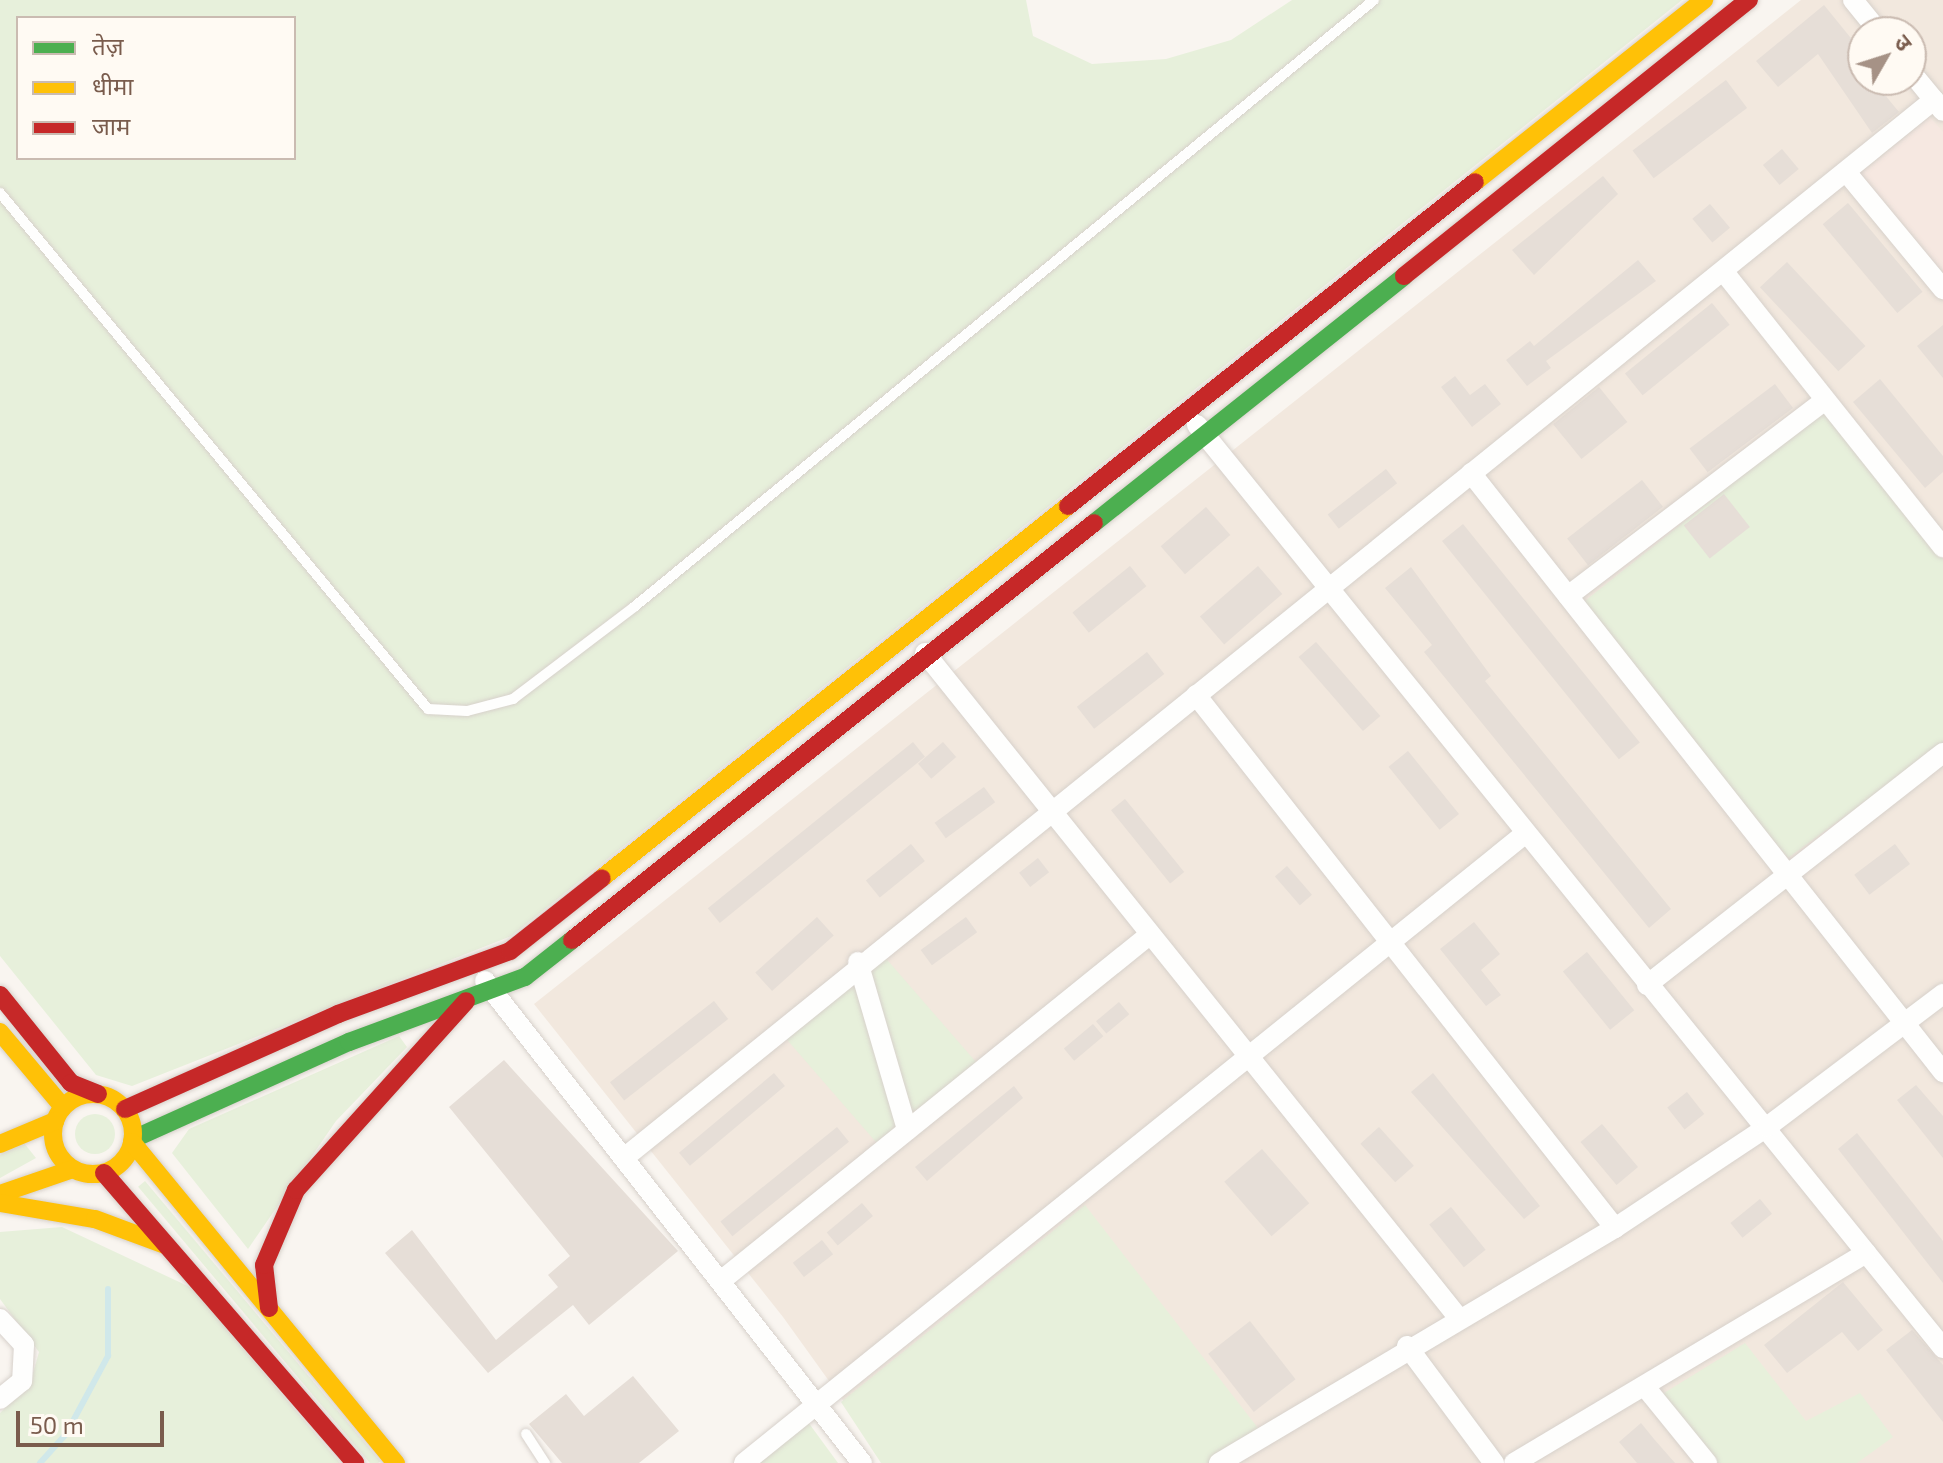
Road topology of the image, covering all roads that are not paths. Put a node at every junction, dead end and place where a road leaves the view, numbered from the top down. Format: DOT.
graph roads {
  1 [pos="1374,0"];
  2 [pos="1704,0"];
  3 [pos="1749,0"];
  4 [pos="1853,0"];
  5 [pos="1866,16"];
  6 [pos="1938,106"];
  7 [pos="1847,173"];
  8 [pos="0,193"];
  9 [pos="1724,272"];
  10 [pos="1943,289"];
  11 [pos="1824,401"];
  12 [pos="1186,409"];
  13 [pos="1203,434"];
  14 [pos="1471,473"];
  15 [pos="1943,547"];
  16 [pos="1328,589"];
  17 [pos="1568,596"];
  18 [pos="925,653"];
  19 [pos="1196,695"];
  20 [pos="1943,753"];
  21 [pos="1049,811"];
  22 [pos="1526,833"];
  23 [pos="1786,874"];
  24 [pos="1148,936"];
  25 [pos="1391,941"];
  26 [pos="858,962"];
  27 [pos="477,963"];
  28 [pos="1647,985"];
  29 [pos="489,990"];
  30 [pos="1943,994"];
  31 [pos="0,995"];
  32 [pos="469,997"];
  33 [pos="1902,1024"];
  34 [pos="0,1032"];
  35 [pos="1246,1058"];
  36 [pos="1943,1072"];
  37 [pos="98,1094"];
  38 [pos="125,1109"];
  39 [pos="59,1114"];
  40 [pos="1767,1127"];
  41 [pos="907,1130"];
  42 [pos="133,1140"];
  43 [pos="0,1144"];
  44 [pos="624,1158"];
  45 [pos="73,1169"];
  46 [pos="104,1173"];
  47 [pos="0,1194"];
  48 [pos="0,1203"];
  49 [pos="1615,1228"];
  50 [pos="176,1251"];
  51 [pos="1866,1253"];
  52 [pos="722,1280"];
  53 [pos="269,1308"];
  54 [pos="1458,1317"];
  55 [pos="0,1319"];
  56 [pos="1407,1346"];
  57 [pos="1943,1348"];
  58 [pos="1646,1388"];
  59 [pos="0,1399"];
  60 [pos="819,1400"];
  61 [pos="526,1434"];
  62 [pos="355,1463"];
  63 [pos="396,1463"];
  64 [pos="545,1463"];
  65 [pos="744,1463"];
  66 [pos="862,1463"];
  67 [pos="1219,1463"];
  68 [pos="1494,1463"];
  69 [pos="1514,1463"];
  70 [pos="1707,1463"];
  1 -- 8 [label="lane"];
  2 -- 12 [label="street"];
  3 -- 13 [label="street"];
  4 -- 5 [label="street"];
  6 -- 7 [label="street"];
  7 -- 9 [label="street"];
  7 -- 10 [label="street"];
  9 -- 11 [label="street"];
  9 -- 14 [label="street"];
  11 -- 15 [label="street"];
  11 -- 17 [label="street"];
  12 -- 13 [label="street"];
  12 -- 27 [label="street"];
  13 -- 16 [label="street"];
  13 -- 18 [label="street"];
  14 -- 16 [label="street"];
  14 -- 17 [label="street"];
  16 -- 19 [label="street"];
  16 -- 22 [label="street"];
  17 -- 23 [label="street"];
  18 -- 21 [label="street"];
  18 -- 29 [label="street"];
  19 -- 21 [label="street"];
  19 -- 25 [label="street"];
  20 -- 23 [label="street"];
  21 -- 24 [label="street"];
  21 -- 26 [label="street"];
  22 -- 25 [label="street"];
  22 -- 28 [label="street"];
  23 -- 28 [label="street"];
  23 -- 33 [label="street"];
  24 -- 35 [label="street"];
  24 -- 41 [label="street"];
  25 -- 35 [label="street"];
  25 -- 49 [label="street"];
  26 -- 41 [label="street"];
  26 -- 44 [label="street"];
  27 -- 29 [label="street"];
  27 -- 38 [label="street"];
  28 -- 40 [label="street"];
  29 -- 32 [label="street"];
  29 -- 44 [label="street"];
  30 -- 33 [label="street"];
  31 -- 37 [label="street"];
  32 -- 42 [label="street"];
  32 -- 53 [label="street"];
  33 -- 36 [label="street"];
  33 -- 40 [label="street"];
  34 -- 39 [label="street"];
  35 -- 54 [label="street"];
  35 -- 60 [label="street"];
  37 -- 38 [label="street"];
  37 -- 39 [label="street"];
  38 -- 42 [label="street"];
  39 -- 43 [label="street"];
  39 -- 45 [label="street"];
  40 -- 49 [label="street"];
  40 -- 51 [label="street"];
  41 -- 52 [label="street"];
  42 -- 46 [label="street"];
  42 -- 53 [label="street"];
  44 -- 52 [label="street"];
  45 -- 46 [label="street"];
  45 -- 47 [label="street"];
  46 -- 50 [label="street"];
  48 -- 50 [label="street"];
  49 -- 54 [label="street"];
  50 -- 62 [label="street"];
  51 -- 57 [label="street"];
  51 -- 58 [label="street"];
  52 -- 60 [label="street"];
  53 -- 63 [label="street"];
  54 -- 56 [label="street"];
  55 -- 59 [label="street"];
  56 -- 67 [label="street"];
  56 -- 68 [label="street"];
  58 -- 69 [label="street"];
  58 -- 70 [label="street"];
  60 -- 65 [label="street"];
  60 -- 66 [label="street"];
  61 -- 64 [label="lane"];
}
